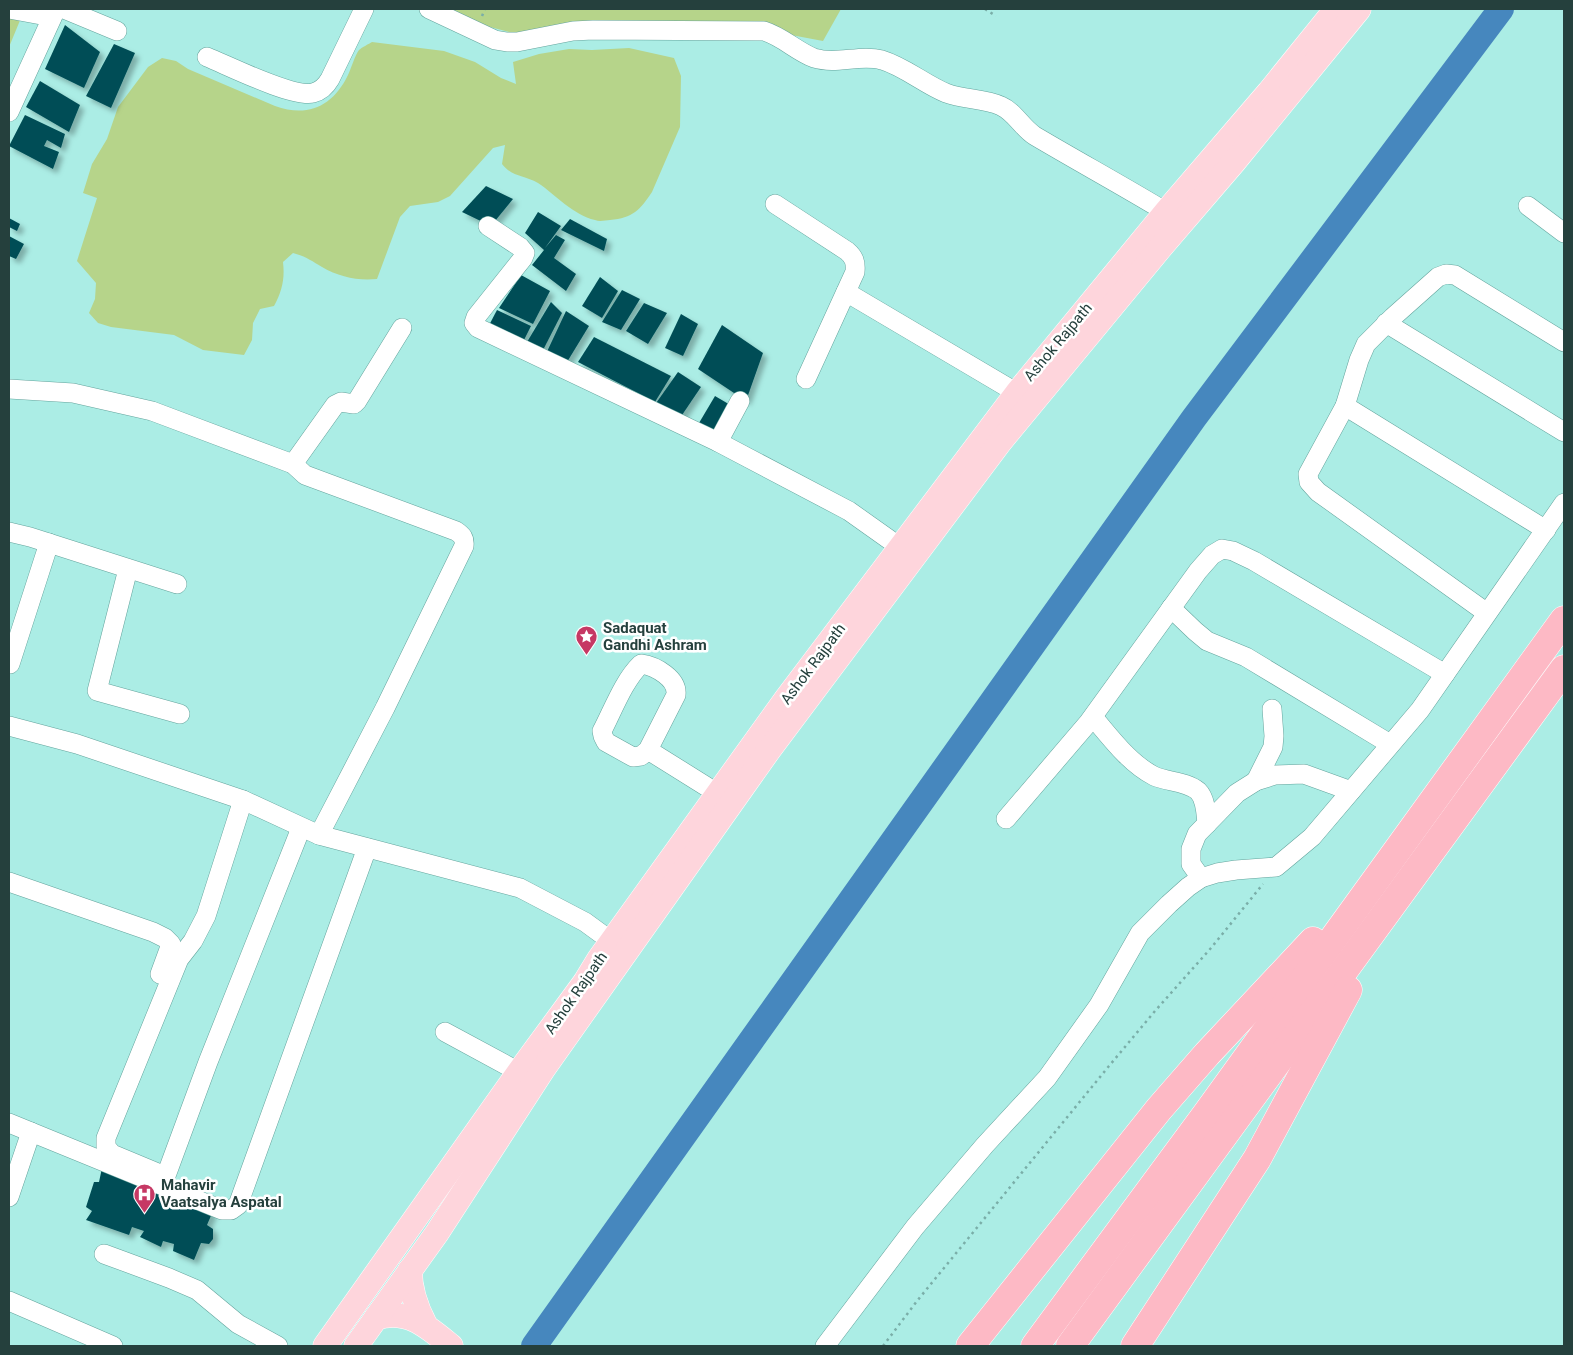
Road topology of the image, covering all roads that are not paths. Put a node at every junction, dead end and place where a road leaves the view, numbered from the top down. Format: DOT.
graph roads {
  1 [pos="9,9"];
  2 [pos="364,9"];
  3 [pos="429,9"];
  4 [pos="57,12"];
  5 [pos="1345,12"];
  6 [pos="117,31"];
  7 [pos="207,57"];
  8 [pos="9,112"];
  9 [pos="775,204"];
  10 [pos="1528,206"];
  11 [pos="1166,212"];
  12 [pos="488,226"];
  13 [pos="1564,233"];
  14 [pos="846,292"];
  15 [pos="1386,323"];
  16 [pos="402,328"];
  17 [pos="1564,342"];
  18 [pos="806,379"];
  19 [pos="9,389"];
  20 [pos="1023,399"];
  21 [pos="740,400"];
  22 [pos="1345,406"];
  23 [pos="1564,432"];
  24 [pos="718,442"];
  25 [pos="293,464"];
  26 [pos="1564,503"];
  27 [pos="1546,530"];
  28 [pos="9,532"];
  29 [pos="49,544"];
  30 [pos="907,552"];
  31 [pos="128,569"];
  32 [pos="177,584"];
  33 [pos="1171,608"];
  34 [pos="1488,613"];
  35 [pos="1564,620"];
  36 [pos="10,664"];
  37 [pos="1564,669"];
  38 [pos="1445,674"];
  39 [pos="1272,708"];
  40 [pos="180,714"];
  41 [pos="1092,717"];
  42 [pos="9,726"];
  43 [pos="1390,744"];
  44 [pos="648,750"];
  45 [pos="1256,781"];
  46 [pos="1351,791"];
  47 [pos="725,798"];
  48 [pos="243,800"];
  49 [pos="1006,819"];
  50 [pos="1207,824"];
  51 [pos="301,828"];
  52 [pos="319,835"];
  53 [pos="367,848"];
  54 [pos="1392,856"];
  55 [pos="1201,878"];
  56 [pos="9,882"];
  57 [pos="1396,900"];
  58 [pos="619,947"];
  59 [pos="445,1032"];
  60 [pos="519,1072"];
  61 [pos="9,1123"];
  62 [pos="31,1132"];
  63 [pos="91,1156"];
  64 [pos="9,1197"];
  65 [pos="104,1254"];
  66 [pos="410,1270"];
  67 [pos="9,1302"];
  68 [pos="376,1318"];
  69 [pos="425,1324"];
  70 [pos="113,1346"];
  71 [pos="278,1346"];
  72 [pos="325,1346"];
  73 [pos="356,1346"];
  74 [pos="451,1346"];
  75 [pos="825,1346"];
  76 [pos="970,1346"];
  77 [pos="1034,1346"];
  78 [pos="1070,1346"];
  79 [pos="1135,1346"];
  1 -- 4 [label="street"];
  2 -- 7 [label="street"];
  3 -- 11 [label="street"];
  4 -- 6 [label="street"];
  4 -- 8 [label="street"];
  5 -- 11 [label="main road, Ashok Rajpath"];
  5 -- 20 [label="main road, Ashok Rajpath"];
  9 -- 14 [label="street"];
  10 -- 13 [label="street"];
  11 -- 20 [label="main road, Ashok Rajpath"];
  12 -- 24 [label="street"];
  14 -- 18 [label="street"];
  14 -- 20 [label="street"];
  15 -- 17 [label="street"];
  15 -- 22 [label="street"];
  15 -- 23 [label="street"];
  16 -- 25 [label="street"];
  19 -- 25 [label="street"];
  20 -- 30 [label="main road, Ashok Rajpath"];
  21 -- 24 [label="street"];
  22 -- 27 [label="street"];
  22 -- 34 [label="street"];
  24 -- 30 [label="street"];
  25 -- 52 [label="street"];
  26 -- 27 [label="street"];
  27 -- 34 [label="street"];
  28 -- 29 [label="street"];
  29 -- 31 [label="street"];
  29 -- 36 [label="street"];
  30 -- 47 [label="main road, Ashok Rajpath"];
  31 -- 32 [label="street"];
  31 -- 40 [label="street"];
  33 -- 38 [label="street"];
  33 -- 41 [label="street"];
  33 -- 43 [label="street"];
  34 -- 38 [label="street"];
  35 -- 54 [label="highway"];
  37 -- 57 [label="highway"];
  38 -- 43 [label="street"];
  39 -- 45 [label="street"];
  41 -- 49 [label="street"];
  41 -- 50 [label="street"];
  42 -- 48 [label="street"];
  43 -- 46 [label="street"];
  44 -- 44 [label="street"];
  44 -- 47 [label="street"];
  45 -- 46 [label="street"];
  45 -- 50 [label="street"];
  46 -- 55 [label="street"];
  47 -- 58 [label="main road, Ashok Rajpath"];
  48 -- 51 [label="street"];
  48 -- 51 [label="street"];
  50 -- 55 [label="street"];
  51 -- 52 [label="street"];
  52 -- 53 [label="street"];
  53 -- 58 [label="street"];
  53 -- 63 [label="street"];
  54 -- 76 [label="highway"];
  54 -- 77 [label="highway"];
  55 -- 75 [label="street"];
  56 -- 63 [label="street"];
  57 -- 78 [label="highway"];
  57 -- 79 [label="highway"];
  58 -- 60 [label="main road, Ashok Rajpath"];
  58 -- 66 [label="main road, Ashok Rajpath"];
  59 -- 60 [label="street"];
  60 -- 72 [label="main road, Ashok Rajpath"];
  61 -- 62 [label="street"];
  62 -- 63 [label="street"];
  62 -- 64 [label="street"];
  65 -- 71 [label="street"];
  66 -- 68 [label="main road, Ashok Rajpath"];
  66 -- 69 [label="main road"];
  67 -- 70 [label="street"];
  68 -- 69 [label="main road"];
  68 -- 73 [label="main road, Ashok Rajpath"];
  69 -- 74 [label="main road"];
}
